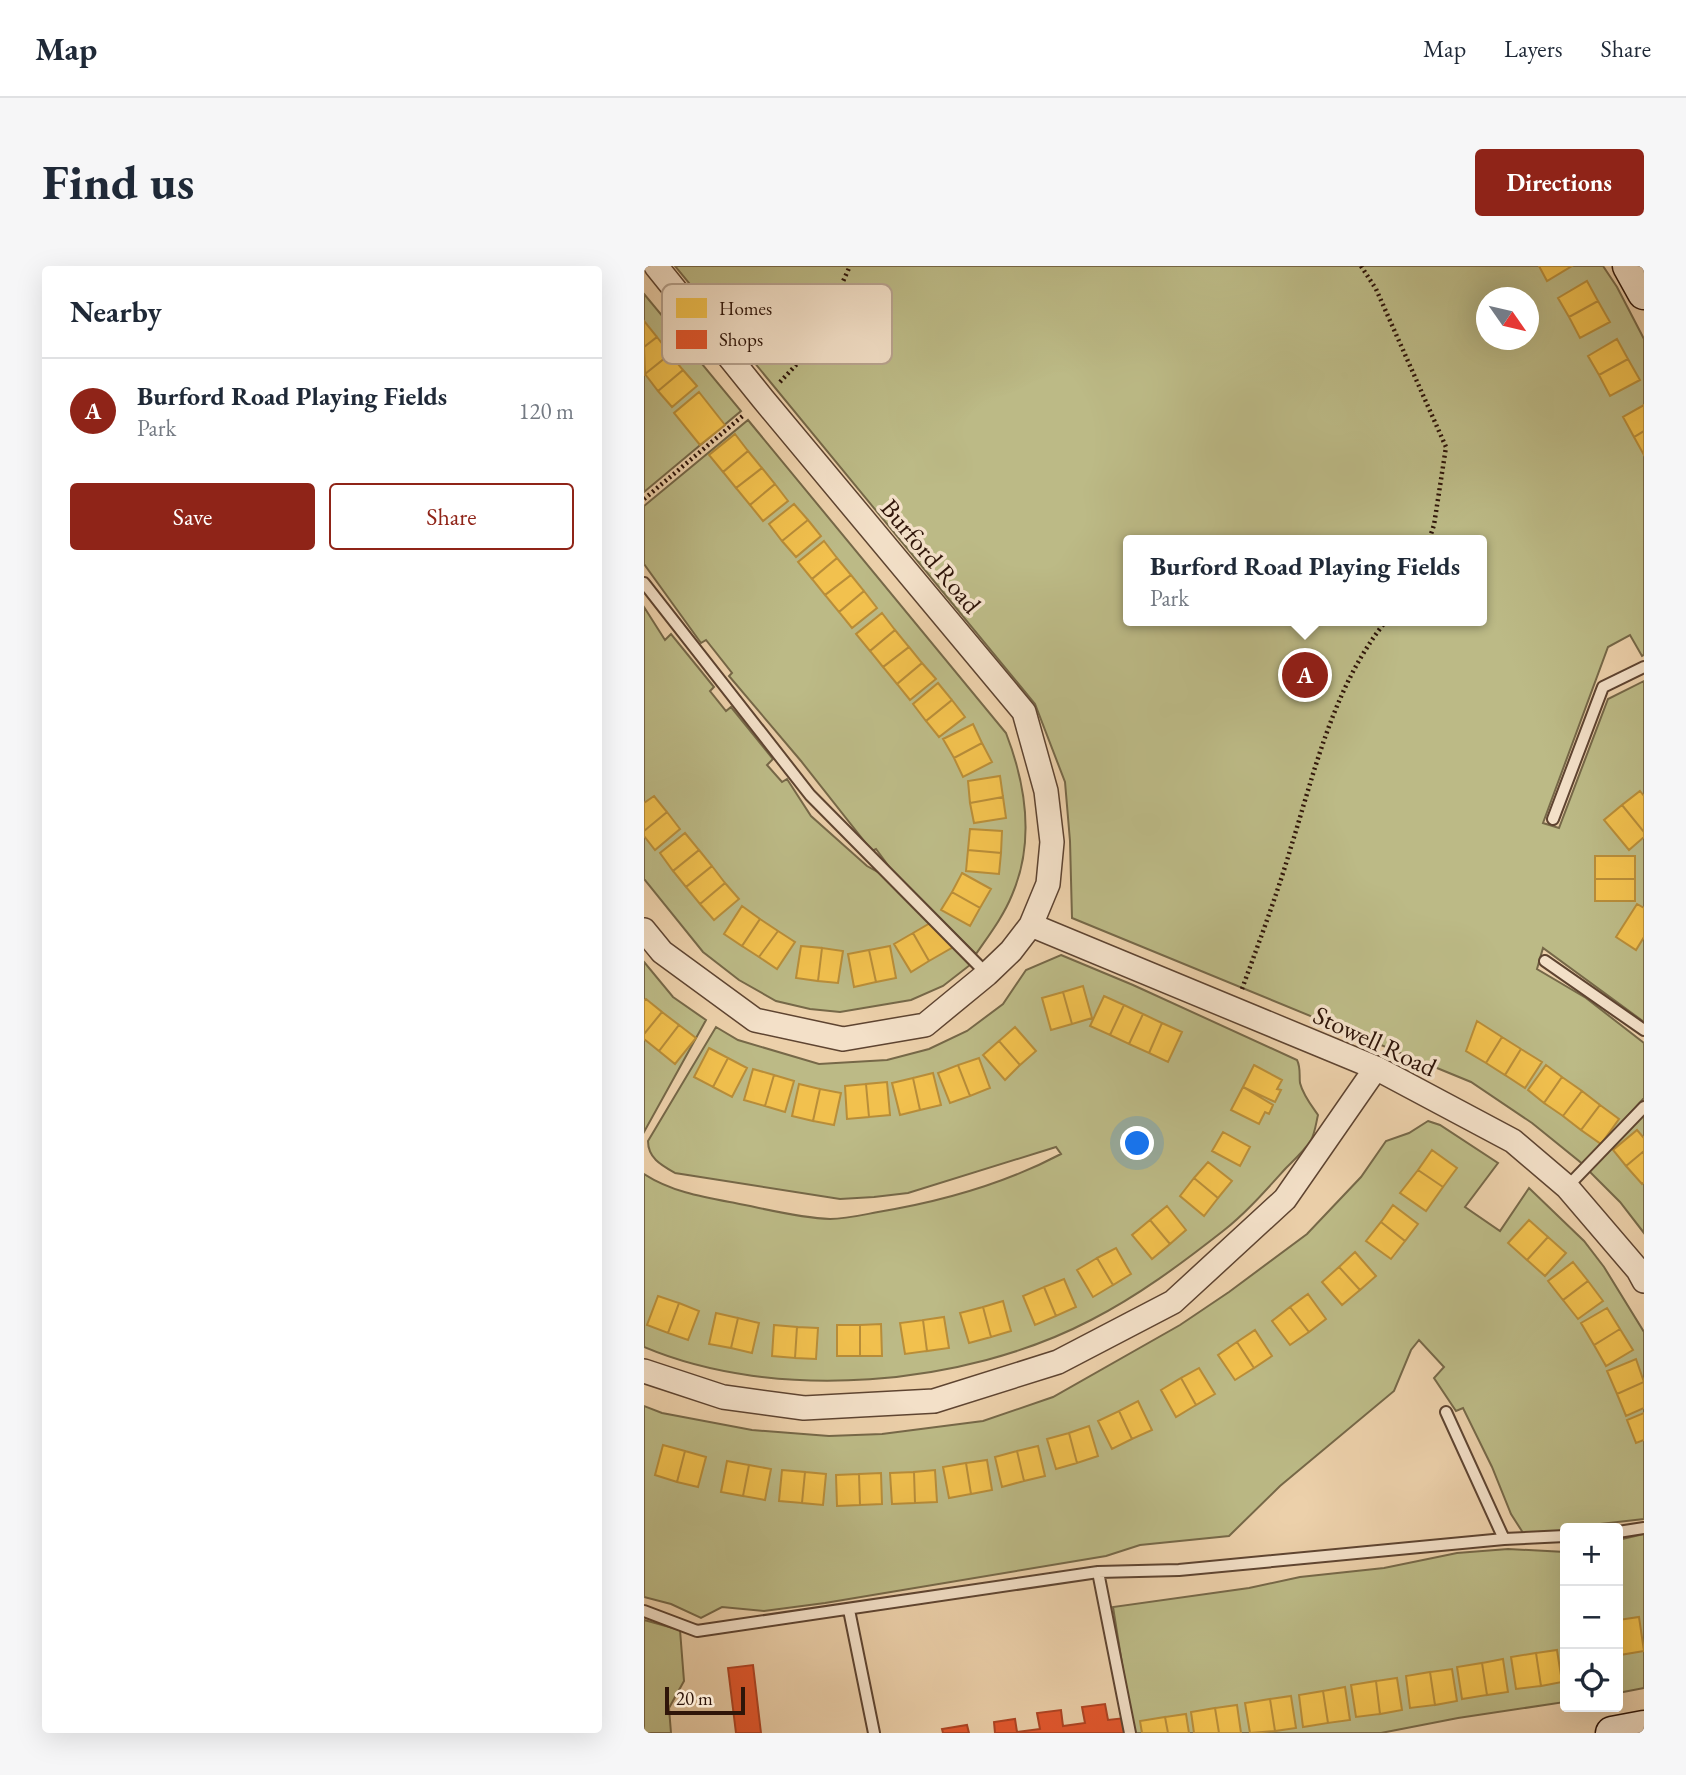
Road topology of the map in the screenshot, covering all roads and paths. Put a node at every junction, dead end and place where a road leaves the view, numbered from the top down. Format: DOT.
graph roads {
  1 [pos="656,266"];
  2 [pos="850,266"];
  3 [pos="1361,266"];
  4 [pos="1629,266"];
  5 [pos="670,284"];
  6 [pos="842,284"];
  7 [pos="1644,293"];
  8 [pos="735,364"];
  9 [pos="797,364"];
  10 [pos="763,399"];
  11 [pos="644,499"];
  12 [pos="1431,535"];
  13 [pos="644,583"];
  14 [pos="1381,626"];
  15 [pos="1644,667"];
  16 [pos="1553,820"];
  17 [pos="1031,925"];
  18 [pos="644,930"];
  19 [pos="1545,961"];
  20 [pos="987,975"];
  21 [pos="1235,1009"];
  22 [pos="1644,1030"];
  23 [pos="1376,1069"];
  24 [pos="1644,1107"];
  25 [pos="1567,1187"];
  26 [pos="1644,1281"];
  27 [pos="644,1371"];
  28 [pos="1446,1412"];
  29 [pos="1644,1528"];
  30 [pos="1623,1531"];
  31 [pos="1560,1536"];
  32 [pos="1504,1539"];
  33 [pos="1098,1572"];
  34 [pos="849,1610"];
  35 [pos="644,1612"];
  36 [pos="1644,1727"];
  37 [pos="874,1733"];
  38 [pos="1130,1733"];
  39 [pos="1612,1733"];
  1 -- 5 [label="street, Burford Road"];
  2 -- 6 [label="path"];
  3 -- 12 [label="path"];
  4 -- 7 [label="main road"];
  8 -- 10 [label="street, Burford Road"];
  9 -- 10 [label="path"];
  10 -- 11 [label="path"];
  10 -- 17 [label="street, Burford Road"];
  13 -- 20 [label="lane"];
  14 -- 21 [label="path"];
  15 -- 16 [label="lane"];
  17 -- 20 [label="street, Burford Road"];
  17 -- 21 [label="street, Stowell Road"];
  18 -- 20 [label="street, Burford Road"];
  19 -- 22 [label="lane"];
  21 -- 23 [label="street, Stowell Road"];
  23 -- 25 [label="street, Stowell Road"];
  23 -- 27 [label="street"];
  24 -- 25 [label="lane"];
  25 -- 26 [label="street, Stowell Road"];
  28 -- 32 [label="lane"];
  29 -- 30 [label="lane"];
  31 -- 32 [label="lane"];
  32 -- 33 [label="lane"];
  33 -- 34 [label="lane"];
  33 -- 38 [label="lane"];
  34 -- 35 [label="lane"];
  34 -- 37 [label="lane"];
  36 -- 39 [label="main road"];
}
